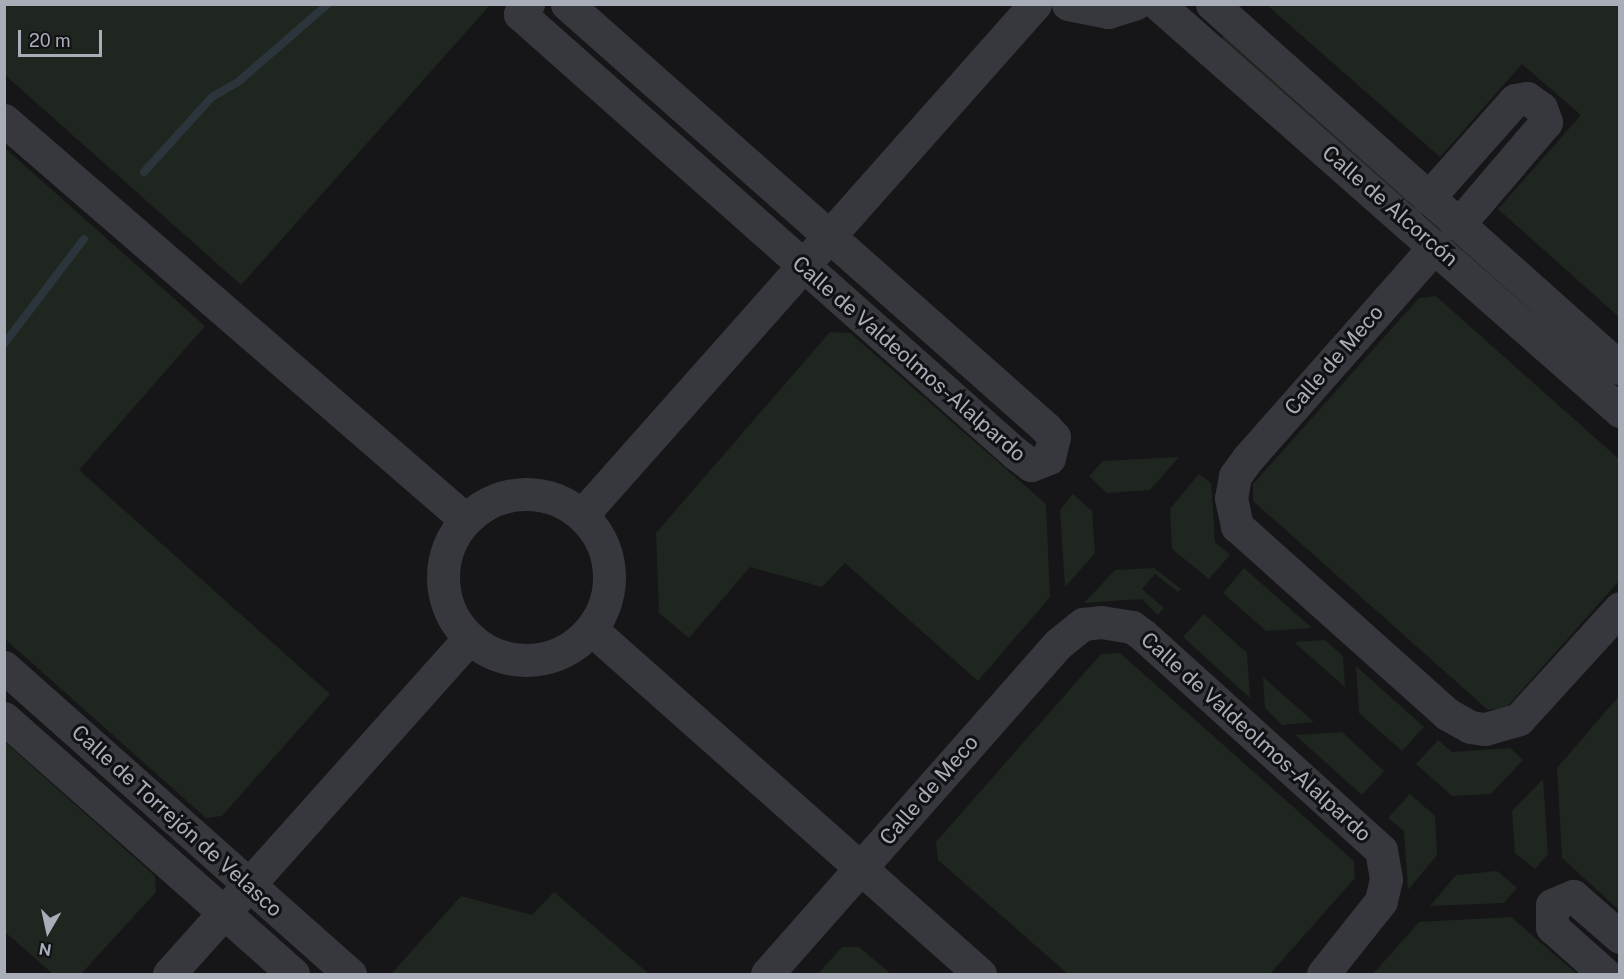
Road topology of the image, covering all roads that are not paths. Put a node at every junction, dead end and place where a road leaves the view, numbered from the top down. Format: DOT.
graph roads {
  1 [pos="528,4"];
  2 [pos="567,4"];
  3 [pos="1035,4"];
  4 [pos="1068,4"];
  5 [pos="1135,4"];
  6 [pos="1158,4"];
  7 [pos="1212,4"];
  8 [pos="4,120"];
  9 [pos="1428,198"];
  10 [pos="1446,235"];
  11 [pos="829,236"];
  12 [pos="802,267"];
  13 [pos="1620,368"];
  14 [pos="1620,411"];
  15 [pos="582,515"];
  16 [pos="465,519"];
  17 [pos="1620,608"];
  18 [pos="1101,622"];
  19 [pos="591,629"];
  20 [pos="469,638"];
  21 [pos="4,667"];
  22 [pos="4,718"];
  23 [pos="860,868"];
  24 [pos="248,883"];
  25 [pos="222,913"];
  26 [pos="1620,937"];
  27 [pos="169,975"];
  28 [pos="293,975"];
  29 [pos="350,975"];
  30 [pos="767,975"];
  31 [pos="980,975"];
  32 [pos="1323,975"];
  33 [pos="1605,975"];
  1 -- 12 [label="street, Calle de Valdeolmos-Alalpardo"];
  2 -- 11 [label="street, Calle de Valdeolmos-Alalpardo"];
  3 -- 11 [label="street"];
  4 -- 5 [label="street"];
  6 -- 10 [label="street, Calle de Alcorcón"];
  7 -- 9 [label="street, Calle de Alcorcón"];
  8 -- 16 [label="street"];
  9 -- 10 [label="street, Calle de Alcorcón"];
  9 -- 10 [label="street, Calle de Meco"];
  10 -- 13 [label="street, Calle de Alcorcón"];
  10 -- 14 [label="street, Calle de Alcorcón"];
  10 -- 17 [label="street, Calle de Meco"];
  11 -- 12 [label="street"];
  11 -- 12 [label="street, Calle de Valdeolmos-Alalpardo"];
  12 -- 15 [label="street"];
  15 -- 16 [label="street"];
  15 -- 19 [label="street"];
  16 -- 20 [label="street"];
  18 -- 23 [label="street, Calle de Meco"];
  18 -- 32 [label="street, Calle de Valdeolmos-Alalpardo"];
  19 -- 20 [label="street"];
  19 -- 23 [label="street"];
  20 -- 24 [label="street"];
  21 -- 24 [label="street, Calle de Torrejón de Velasco"];
  22 -- 25 [label="street, Calle de Torrejón de Velasco"];
  23 -- 30 [label="street, Calle de Meco"];
  23 -- 31 [label="street"];
  24 -- 25 [label="street"];
  24 -- 29 [label="street, Calle de Torrejón de Velasco"];
  25 -- 27 [label="street"];
  25 -- 28 [label="street, Calle de Torrejón de Velasco"];
  26 -- 33 [label="street"];
}
